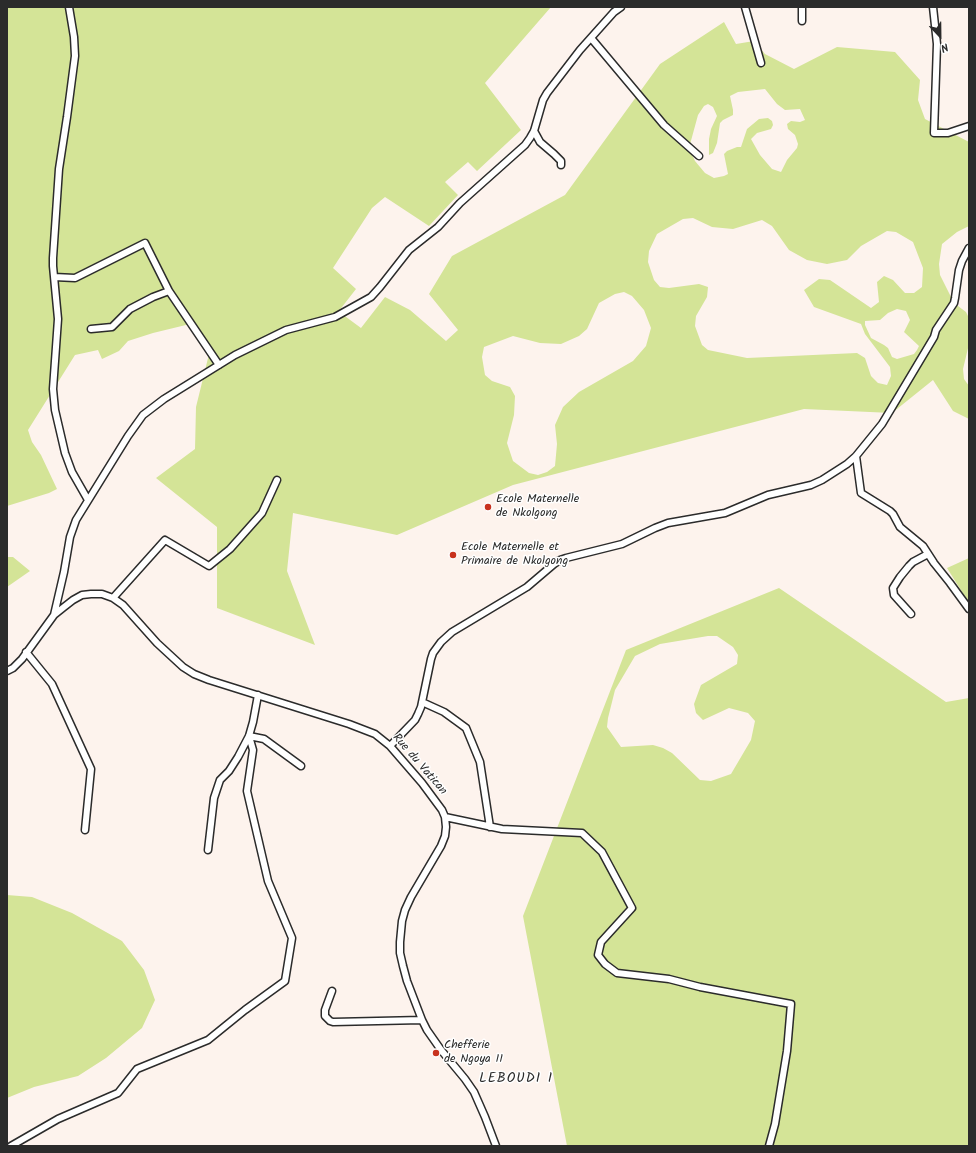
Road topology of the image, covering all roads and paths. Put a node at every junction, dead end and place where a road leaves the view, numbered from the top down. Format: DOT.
graph roads {
  1 [pos="69,7"];
  2 [pos="621,7"];
  3 [pos="745,7"];
  4 [pos="802,7"];
  5 [pos="933,7"];
  6 [pos="802,21"];
  7 [pos="592,38"];
  8 [pos="761,63"];
  9 [pos="969,126"];
  10 [pos="534,131"];
  11 [pos="699,156"];
  12 [pos="561,165"];
  13 [pos="969,248"];
  14 [pos="54,277"];
  15 [pos="169,291"];
  16 [pos="91,328"];
  17 [pos="219,365"];
  18 [pos="856,456"];
  19 [pos="277,480"];
  20 [pos="88,500"];
  21 [pos="928,554"];
  22 [pos="113,598"];
  23 [pos="969,609"];
  24 [pos="910,614"];
  25 [pos="54,616"];
  26 [pos="26,652"];
  27 [pos="7,670"];
  28 [pos="258,695"];
  29 [pos="422,702"];
  30 [pos="249,736"];
  31 [pos="390,746"];
  32 [pos="301,766"];
  33 [pos="445,817"];
  34 [pos="490,827"];
  35 [pos="85,830"];
  36 [pos="208,850"];
  37 [pos="332,991"];
  38 [pos="422,1020"];
  39 [pos="11,1146"];
  40 [pos="496,1146"];
  41 [pos="769,1146"];
  1 -- 14 [label="street"];
  2 -- 7 [label="street"];
  3 -- 8 [label="street"];
  4 -- 6 [label="street"];
  5 -- 9 [label="street"];
  7 -- 10 [label="street"];
  7 -- 11 [label="street"];
  10 -- 12 [label="street"];
  10 -- 17 [label="street"];
  13 -- 18 [label="street"];
  14 -- 15 [label="street"];
  14 -- 20 [label="street"];
  15 -- 16 [label="street"];
  15 -- 17 [label="street"];
  17 -- 20 [label="street"];
  18 -- 21 [label="street"];
  18 -- 29 [label="street"];
  19 -- 22 [label="street"];
  20 -- 25 [label="street"];
  21 -- 23 [label="street"];
  21 -- 24 [label="street"];
  22 -- 25 [label="street, Rue du Vatican"];
  22 -- 28 [label="street, Rue du Vatican"];
  25 -- 26 [label="street, Rue du Vatican"];
  26 -- 27 [label="street, Rue du Vatican"];
  26 -- 35 [label="street"];
  28 -- 30 [label="street"];
  28 -- 31 [label="street, Rue du Vatican"];
  29 -- 31 [label="street"];
  29 -- 34 [label="street"];
  30 -- 32 [label="street"];
  30 -- 36 [label="street"];
  30 -- 39 [label="street"];
  31 -- 33 [label="street, Rue du Vatican"];
  33 -- 34 [label="street"];
  33 -- 38 [label="street"];
  34 -- 41 [label="street"];
  37 -- 38 [label="street"];
  38 -- 40 [label="street"];
}
